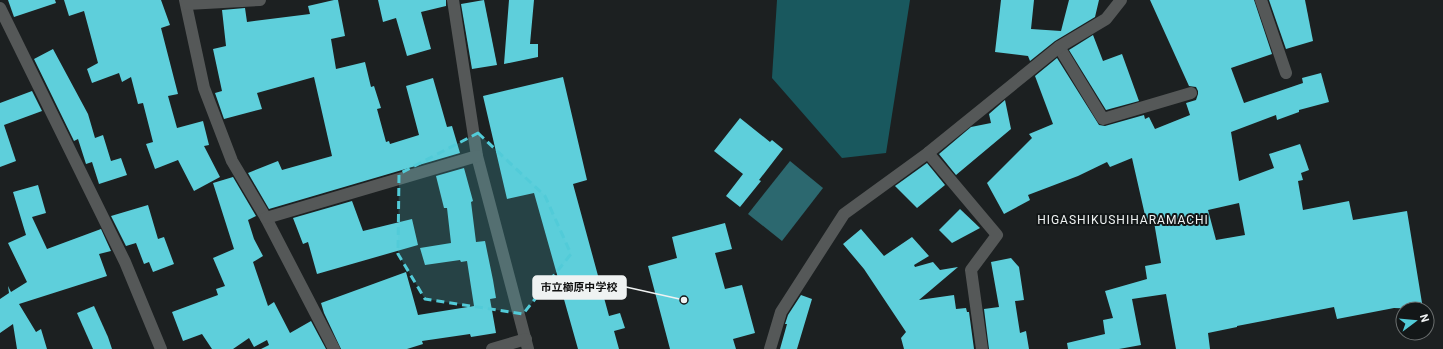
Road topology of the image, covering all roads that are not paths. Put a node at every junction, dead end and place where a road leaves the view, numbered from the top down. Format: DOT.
graph roads {
  1 [pos="260,0"];
  2 [pos="453,0"];
  3 [pos="1121,0"];
  4 [pos="1261,0"];
  5 [pos="186,2"];
  6 [pos="0,8"];
  7 [pos="1059,47"];
  8 [pos="1286,73"];
  9 [pos="1191,92"];
  10 [pos="928,153"];
  11 [pos="477,156"];
  12 [pos="266,218"];
  13 [pos="527,344"];
  14 [pos="161,349"];
  15 [pos="334,349"];
  16 [pos="492,349"];
  17 [pos="770,349"];
  18 [pos="982,349"];
  1 -- 5 [label="street"];
  2 -- 11 [label="street"];
  3 -- 7 [label="street"];
  4 -- 8 [label="street"];
  5 -- 12 [label="street"];
  6 -- 14 [label="street"];
  7 -- 9 [label="street"];
  7 -- 10 [label="street"];
  10 -- 17 [label="street"];
  10 -- 18 [label="street"];
  11 -- 12 [label="street"];
  11 -- 13 [label="street"];
  12 -- 15 [label="street"];
  13 -- 16 [label="street"];
}
